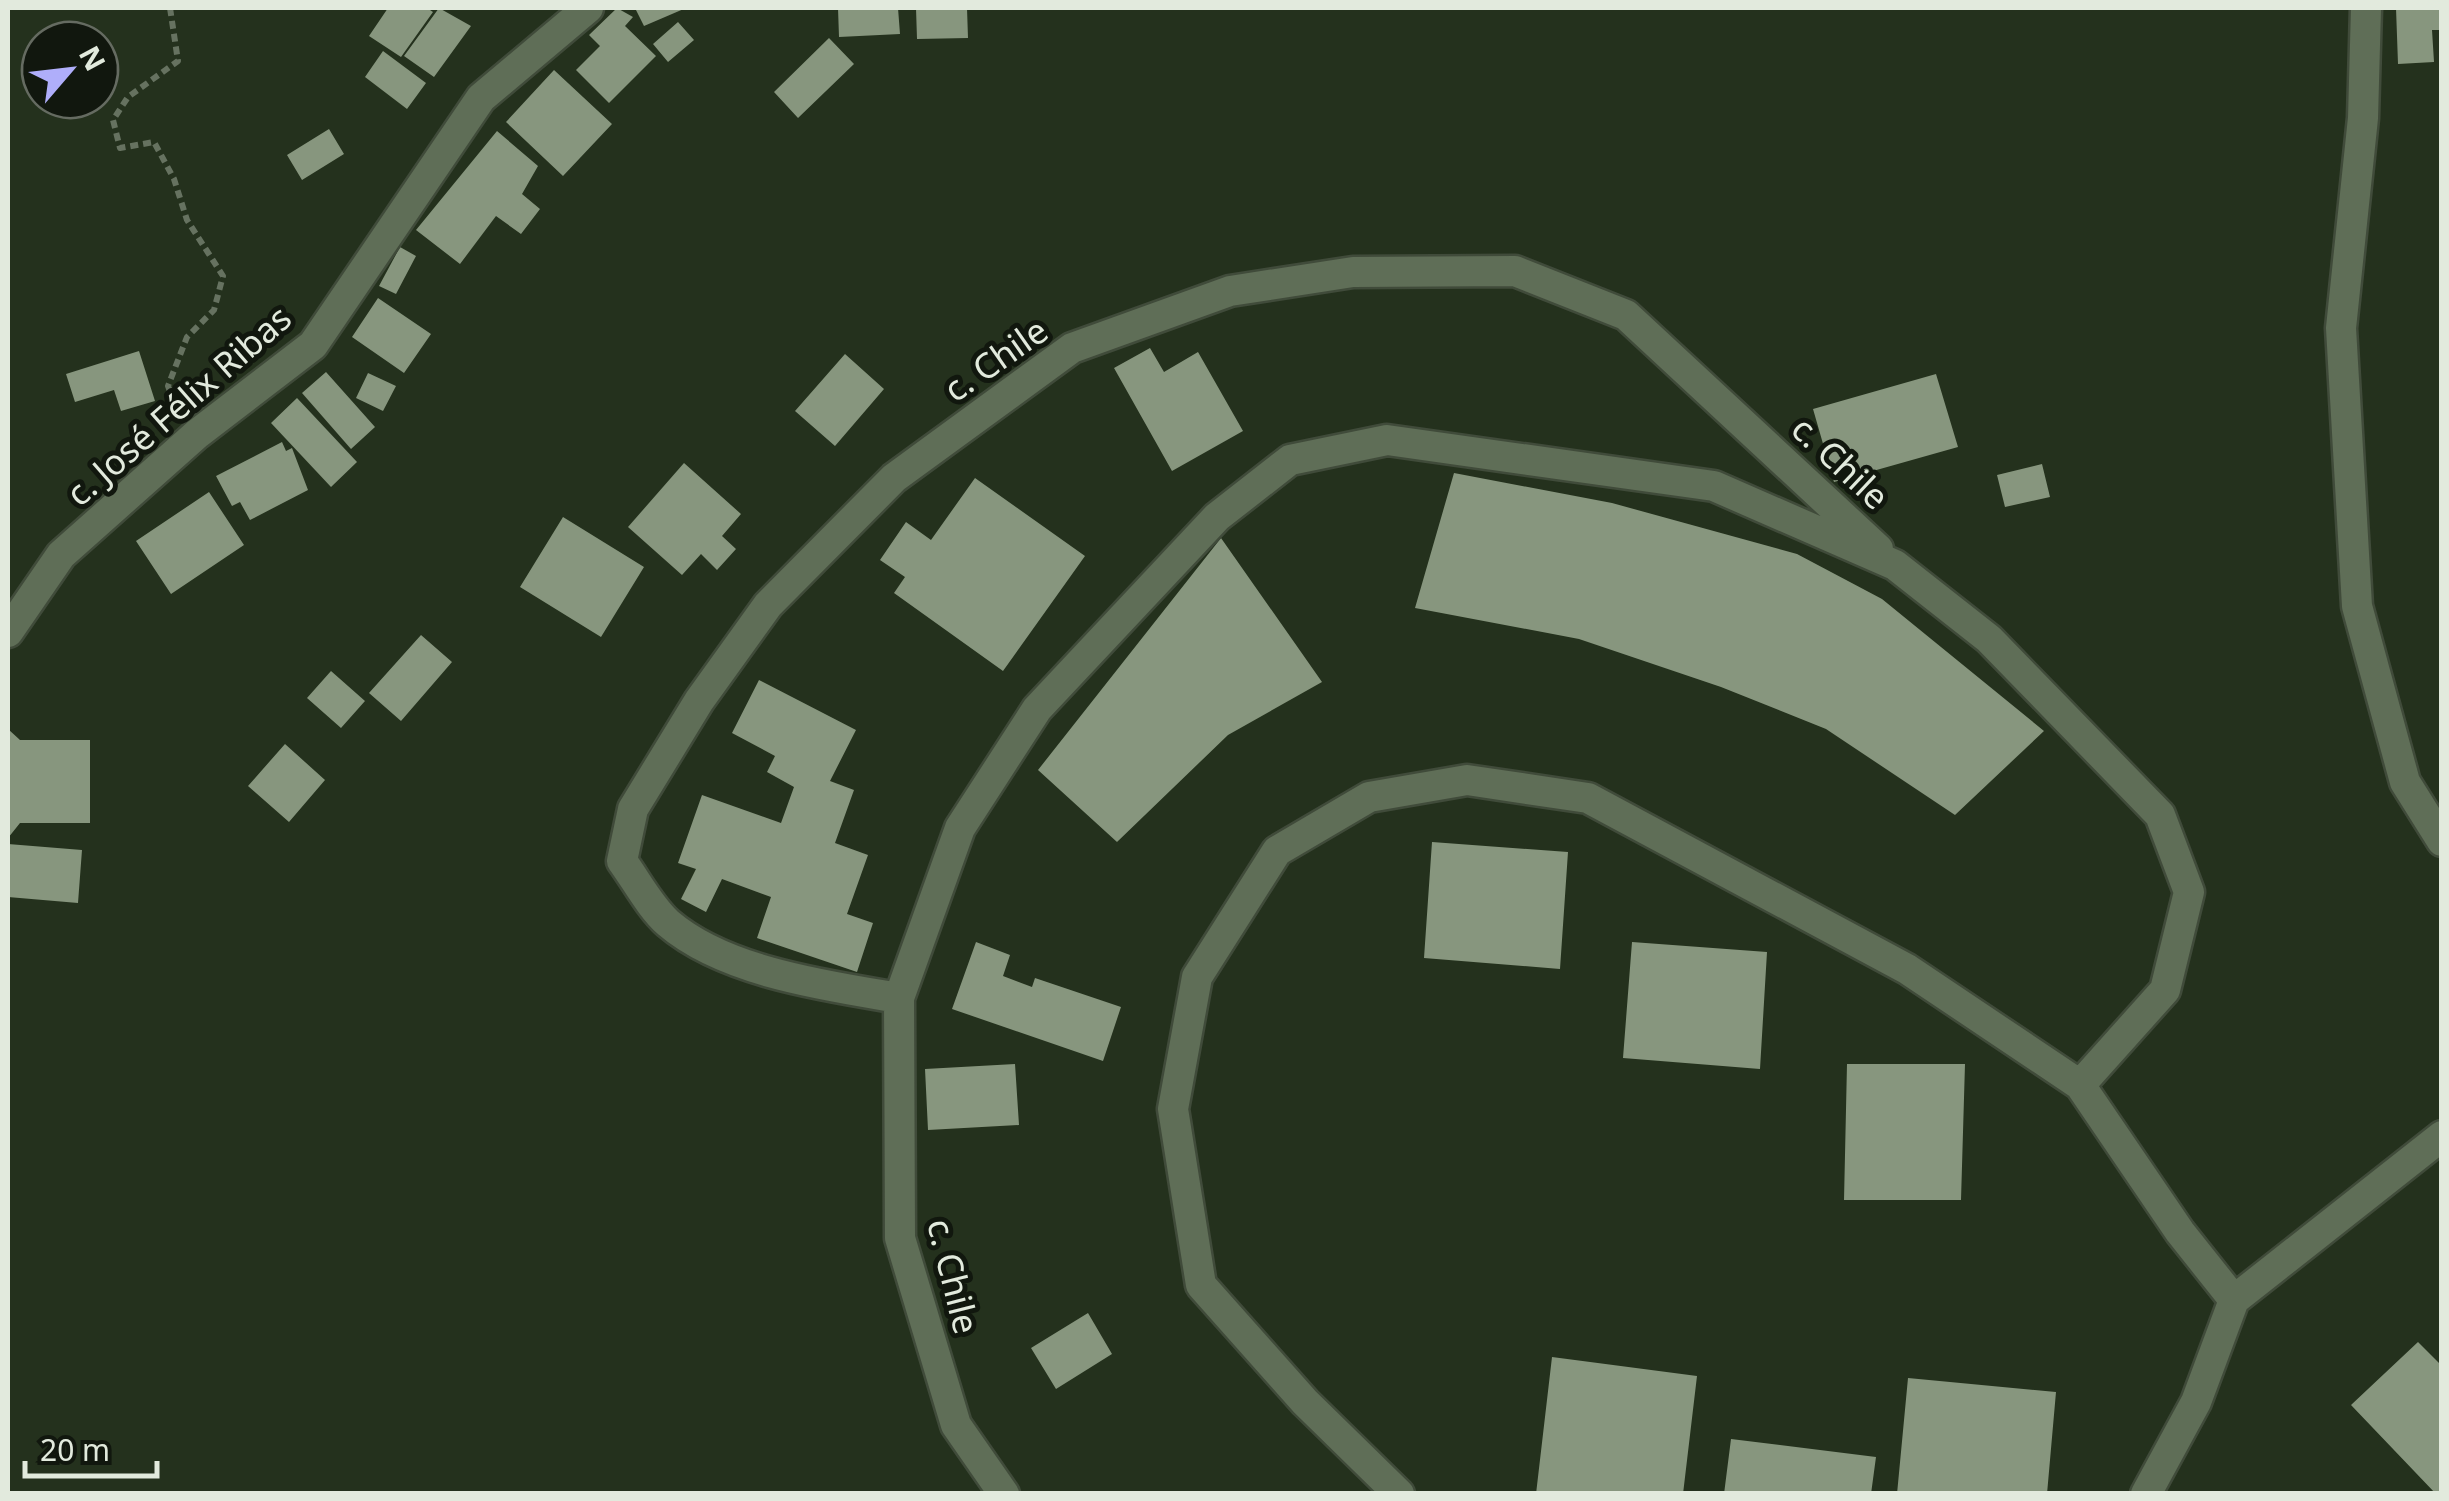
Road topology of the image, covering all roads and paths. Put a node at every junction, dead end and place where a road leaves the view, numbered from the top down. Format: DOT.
graph roads {
  1 [pos="170,8"];
  2 [pos="588,8"];
  3 [pos="2366,8"];
  4 [pos="197,434"];
  5 [pos="1895,565"];
  6 [pos="8,632"];
  7 [pos="2442,840"];
  8 [pos="899,998"];
  9 [pos="2080,1085"];
  10 [pos="2442,1136"];
  11 [pos="2234,1300"];
  12 [pos="1004,1494"];
  13 [pos="1400,1494"];
  14 [pos="2146,1494"];
  1 -- 4 [label="path"];
  2 -- 4 [label="street, c. José Félix Ribas"];
  3 -- 7 [label="street"];
  4 -- 6 [label="street, c. José Félix Ribas"];
  5 -- 8 [label="street, c. Chile"];
  5 -- 8 [label="street, c. Chile"];
  5 -- 9 [label="street, c. Chile"];
  8 -- 12 [label="street, c. Chile"];
  9 -- 11 [label="street"];
  9 -- 13 [label="street"];
  10 -- 11 [label="street"];
  11 -- 14 [label="street"];
}
